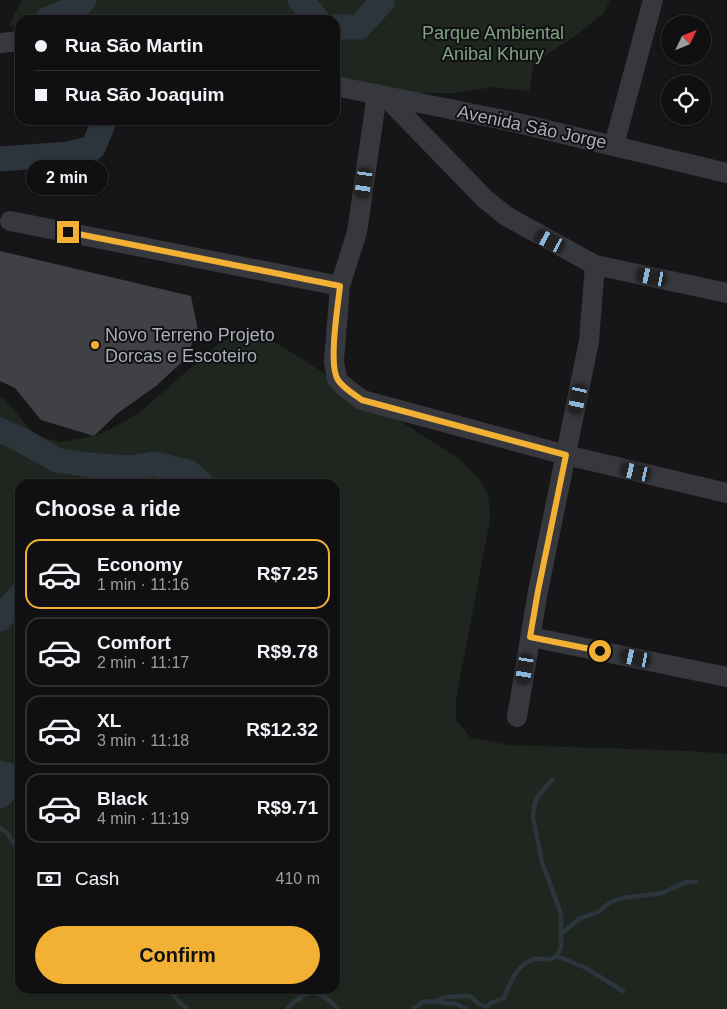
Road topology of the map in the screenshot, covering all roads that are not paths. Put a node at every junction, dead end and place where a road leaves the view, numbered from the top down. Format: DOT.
graph roads {
  1 [pos="654,0"];
  2 [pos="15,42"];
  3 [pos="0,43"];
  4 [pos="340,87"];
  5 [pos="381,95"];
  6 [pos="614,145"];
  7 [pos="727,172"];
  8 [pos="10,221"];
  9 [pos="596,265"];
  10 [pos="340,286"];
  11 [pos="727,293"];
  12 [pos="566,455"];
  13 [pos="727,493"];
  14 [pos="530,637"];
  15 [pos="727,677"];
  16 [pos="517,717"];
  1 -- 6 [label="street"];
  2 -- 3 [label="street"];
  4 -- 5 [label="street, Avenida São Jorge"];
  5 -- 6 [label="street, Avenida São Jorge"];
  5 -- 9 [label="street"];
  5 -- 10 [label="street"];
  6 -- 7 [label="street, Avenida São Jorge"];
  8 -- 10 [label="street"];
  9 -- 11 [label="street"];
  9 -- 12 [label="street"];
  10 -- 12 [label="street"];
  12 -- 13 [label="street"];
  12 -- 14 [label="street"];
  14 -- 15 [label="street"];
  14 -- 16 [label="street"];
}
